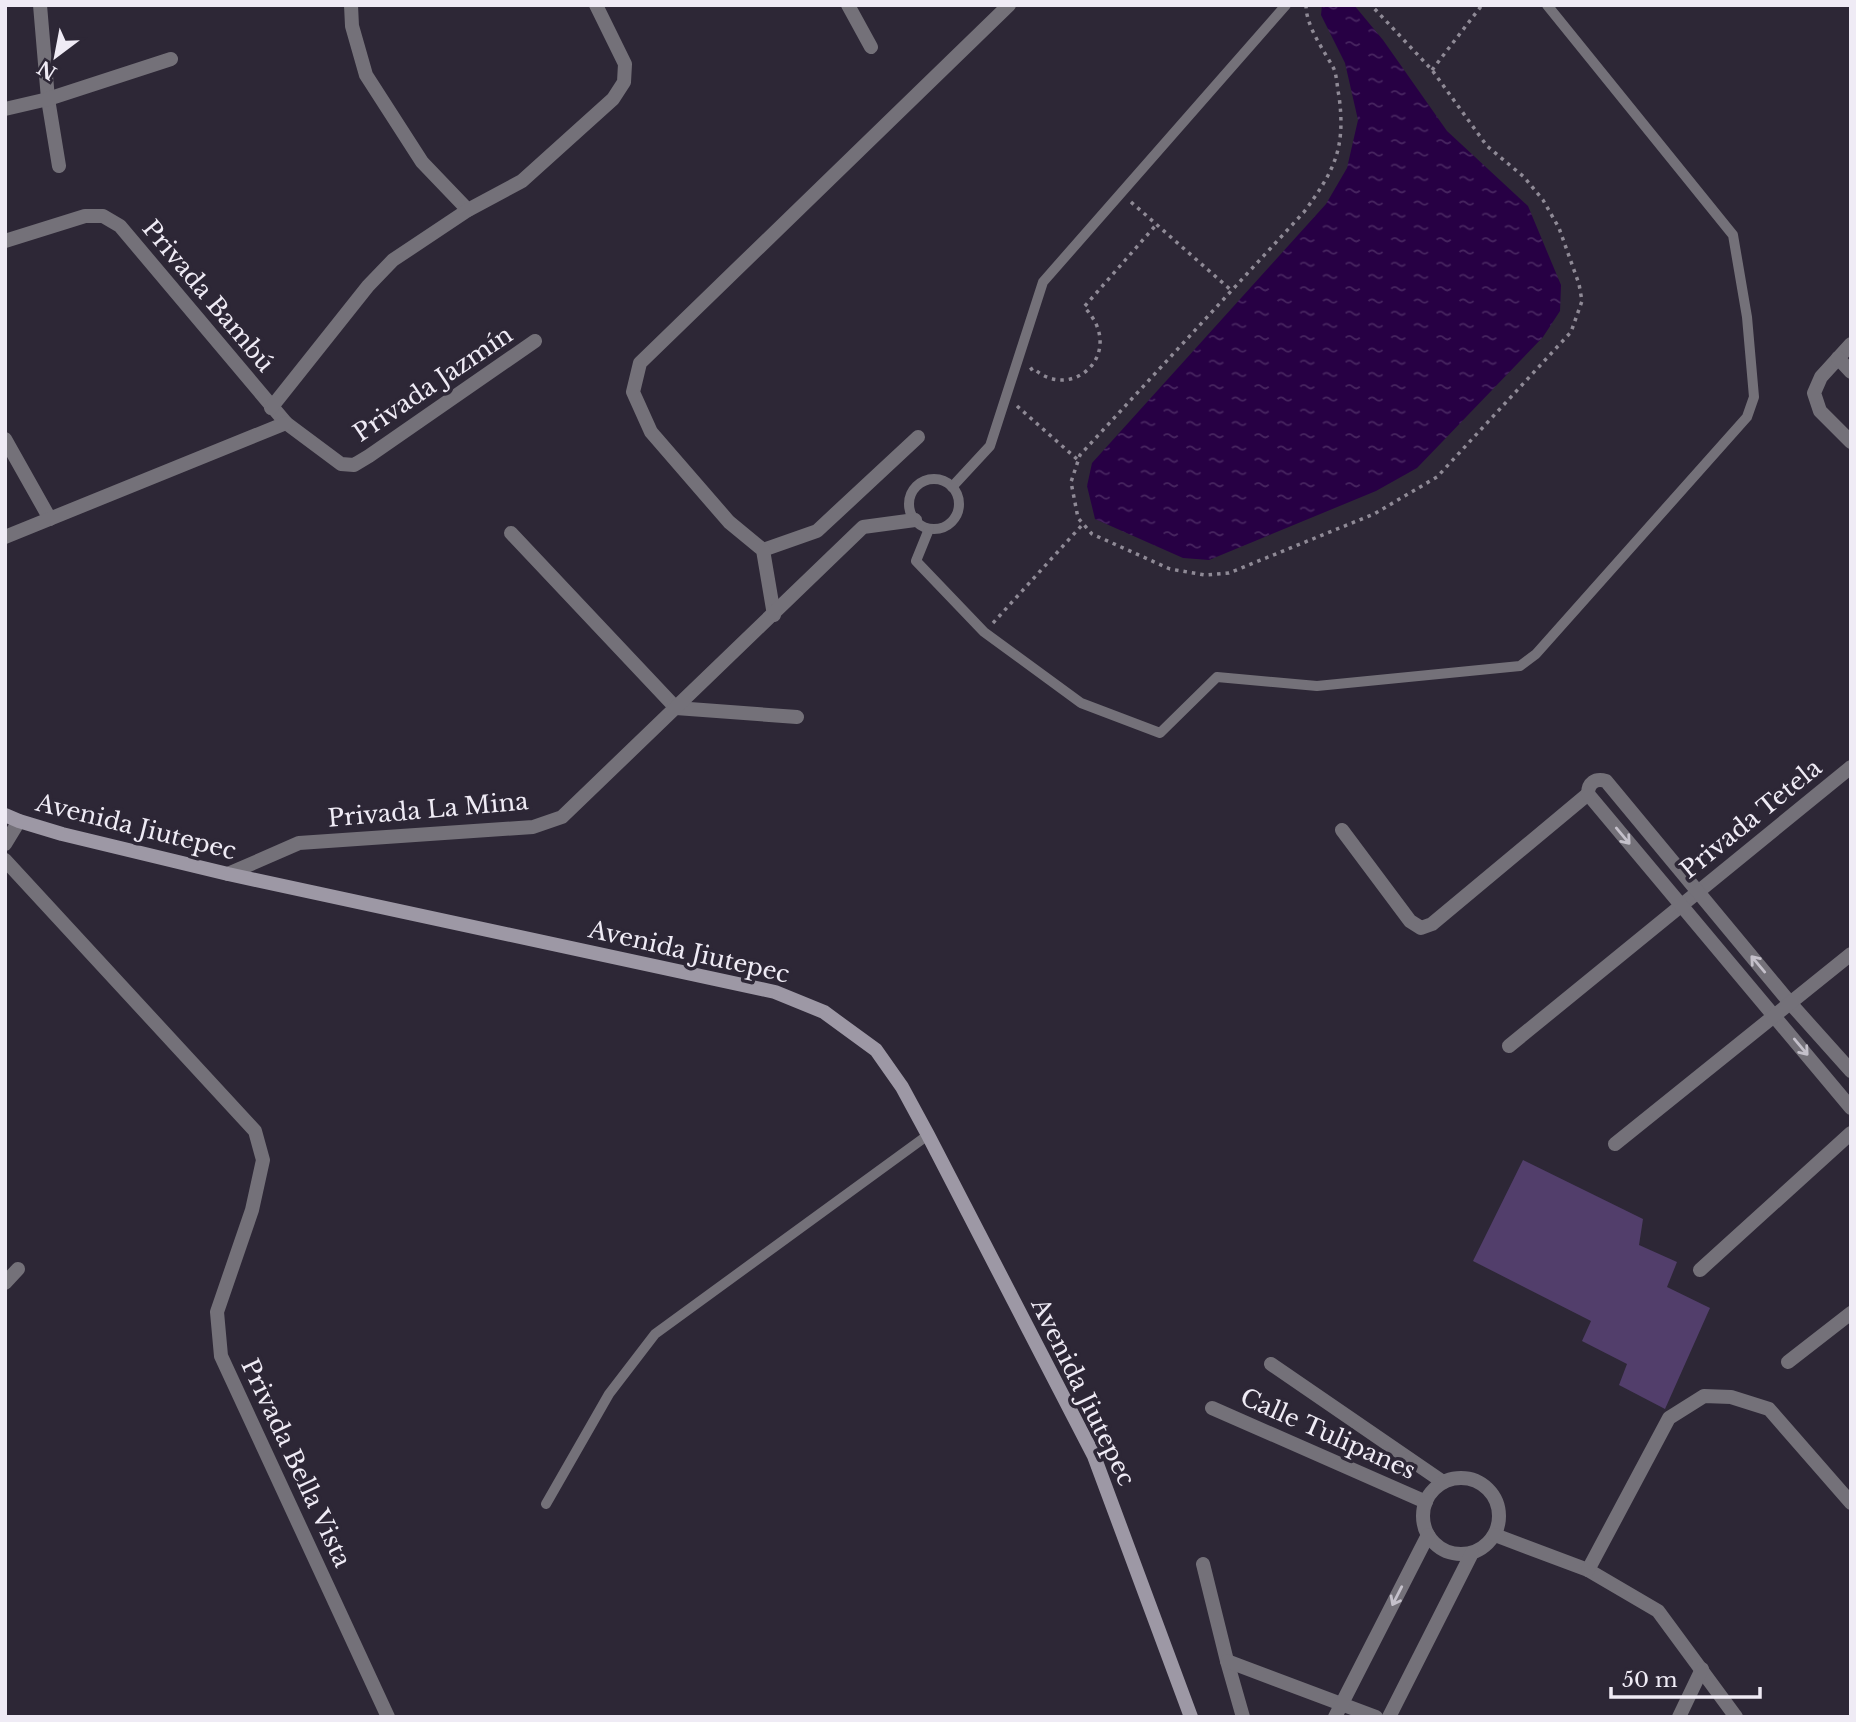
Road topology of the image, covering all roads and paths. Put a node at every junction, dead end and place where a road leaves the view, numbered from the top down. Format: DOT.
graph roads {
  1 [pos="40,5"];
  2 [pos="351,5"];
  3 [pos="596,5"];
  4 [pos="848,5"];
  5 [pos="1009,5"];
  6 [pos="1286,5"];
  7 [pos="1306,5"];
  8 [pos="1371,5"];
  9 [pos="1482,5"];
  10 [pos="1547,5"];
  11 [pos="871,47"];
  12 [pos="171,59"];
  13 [pos="1432,70"];
  14 [pos="48,99"];
  15 [pos="5,109"];
  16 [pos="59,166"];
  17 [pos="1121,193"];
  18 [pos="468,210"];
  19 [pos="1156,225"];
  20 [pos="5,241"];
  21 [pos="1231,291"];
  22 [pos="536,341"];
  23 [pos="1851,344"];
  24 [pos="1838,358"];
  25 [pos="1851,372"];
  26 [pos="1026,374"];
  27 [pos="1020,395"];
  28 [pos="271,408"];
  29 [pos="286,423"];
  30 [pos="918,437"];
  31 [pos="5,439"];
  32 [pos="1851,442"];
  33 [pos="1079,460"];
  34 [pos="953,487"];
  35 [pos="50,519"];
  36 [pos="915,520"];
  37 [pos="1083,523"];
  38 [pos="929,529"];
  39 [pos="511,533"];
  40 [pos="5,537"];
  41 [pos="763,550"];
  42 [pos="774,615"];
  43 [pos="984,632"];
  44 [pos="676,708"];
  45 [pos="797,717"];
  46 [pos="1851,767"];
  47 [pos="1588,794"];
  48 [pos="12,818"];
  49 [pos="1342,830"];
  50 [pos="5,844"];
  51 [pos="5,860"];
  52 [pos="228,874"];
  53 [pos="1698,892"];
  54 [pos="1681,905"];
  55 [pos="1851,954"];
  56 [pos="1791,1004"];
  57 [pos="1775,1017"];
  58 [pos="1509,1046"];
  59 [pos="1851,1071"];
  60 [pos="1851,1108"];
  61 [pos="1851,1133"];
  62 [pos="928,1135"];
  63 [pos="1615,1144"];
  64 [pos="18,1269"];
  65 [pos="1700,1270"];
  66 [pos="5,1283"];
  67 [pos="1851,1313"];
  68 [pos="1788,1362"];
  69 [pos="1271,1363"];
  70 [pos="1212,1408"];
  71 [pos="1443,1482"];
  72 [pos="1426,1502"];
  73 [pos="1851,1503"];
  74 [pos="546,1504"];
  75 [pos="1428,1535"];
  76 [pos="1495,1535"];
  77 [pos="1472,1553"];
  78 [pos="1203,1564"];
  79 [pos="1588,1570"];
  80 [pos="1227,1661"];
  81 [pos="1702,1669"];
  82 [pos="1342,1703"];
  83 [pos="388,1717"];
  84 [pos="1191,1717"];
  85 [pos="1243,1717"];
  86 [pos="1335,1717"];
  87 [pos="1376,1717"];
  88 [pos="1389,1717"];
  89 [pos="1679,1717"];
  90 [pos="1736,1717"];
  1 -- 14 [label="street"];
  2 -- 18 [label="street"];
  3 -- 18 [label="street"];
  4 -- 11 [label="street"];
  5 -- 41 [label="street"];
  6 -- 17 [label="lane"];
  7 -- 21 [label="path"];
  8 -- 13 [label="path"];
  9 -- 13 [label="path"];
  10 -- 43 [label="lane"];
  12 -- 14 [label="street"];
  13 -- 37 [label="path"];
  14 -- 15 [label="street"];
  14 -- 16 [label="street"];
  17 -- 19 [label="path"];
  17 -- 34 [label="lane"];
  18 -- 28 [label="street"];
  19 -- 21 [label="path"];
  19 -- 26 [label="path"];
  20 -- 28 [label="street, Privada Bambú"];
  21 -- 33 [label="path"];
  22 -- 29 [label="street, Privada Jazmín"];
  23 -- 24 [label="street"];
  24 -- 25 [label="street"];
  24 -- 32 [label="street"];
  27 -- 33 [label="path"];
  28 -- 29 [label="street, Privada Bambú"];
  29 -- 35 [label="street"];
  30 -- 41 [label="street"];
  31 -- 35 [label="street"];
  33 -- 37 [label="path"];
  34 -- 36 [label="lane"];
  34 -- 38 [label="lane"];
  35 -- 40 [label="street"];
  36 -- 38 [label="lane"];
  36 -- 42 [label="street, Privada La Mina"];
  37 -- 43 [label="path"];
  38 -- 43 [label="lane"];
  39 -- 44 [label="street"];
  41 -- 42 [label="street"];
  42 -- 44 [label="street, Privada La Mina"];
  44 -- 45 [label="street"];
  44 -- 52 [label="street, Privada La Mina"];
  46 -- 53 [label="street, Privada Tetela"];
  47 -- 49 [label="street"];
  47 -- 53 [label="street"];
  47 -- 54 [label="street, one-way"];
  48 -- 50 [label="street"];
  48 -- 52 [label="main road, Avenida Jiutepec"];
  51 -- 83 [label="street, Privada Bella Vista"];
  52 -- 62 [label="main road, Avenida Jiutepec"];
  53 -- 54 [label="street, Privada Tetela"];
  56 -- 53 [label="street, one-way"];
  54 -- 57 [label="street"];
  54 -- 58 [label="street, Privada Tetela"];
  55 -- 56 [label="street"];
  56 -- 57 [label="street"];
  56 -- 59 [label="street"];
  57 -- 60 [label="street, one-way"];
  57 -- 63 [label="street"];
  61 -- 65 [label="street"];
  62 -- 74 [label="lane"];
  62 -- 84 [label="main road, Avenida Jiutepec"];
  64 -- 66 [label="street"];
  67 -- 68 [label="street"];
  69 -- 71 [label="street"];
  70 -- 72 [label="street, Calle Tulipanes"];
  71 -- 72 [label="street"];
  71 -- 76 [label="street"];
  72 -- 75 [label="street"];
  73 -- 79 [label="street"];
  75 -- 77 [label="street"];
  75 -- 82 [label="street, one-way"];
  76 -- 77 [label="street"];
  76 -- 79 [label="street"];
  77 -- 88 [label="street"];
  78 -- 80 [label="street"];
  79 -- 81 [label="street"];
  80 -- 82 [label="street"];
  80 -- 85 [label="street"];
  81 -- 89 [label="street"];
  81 -- 90 [label="street"];
  82 -- 86 [label="street"];
  82 -- 87 [label="street"];
}
